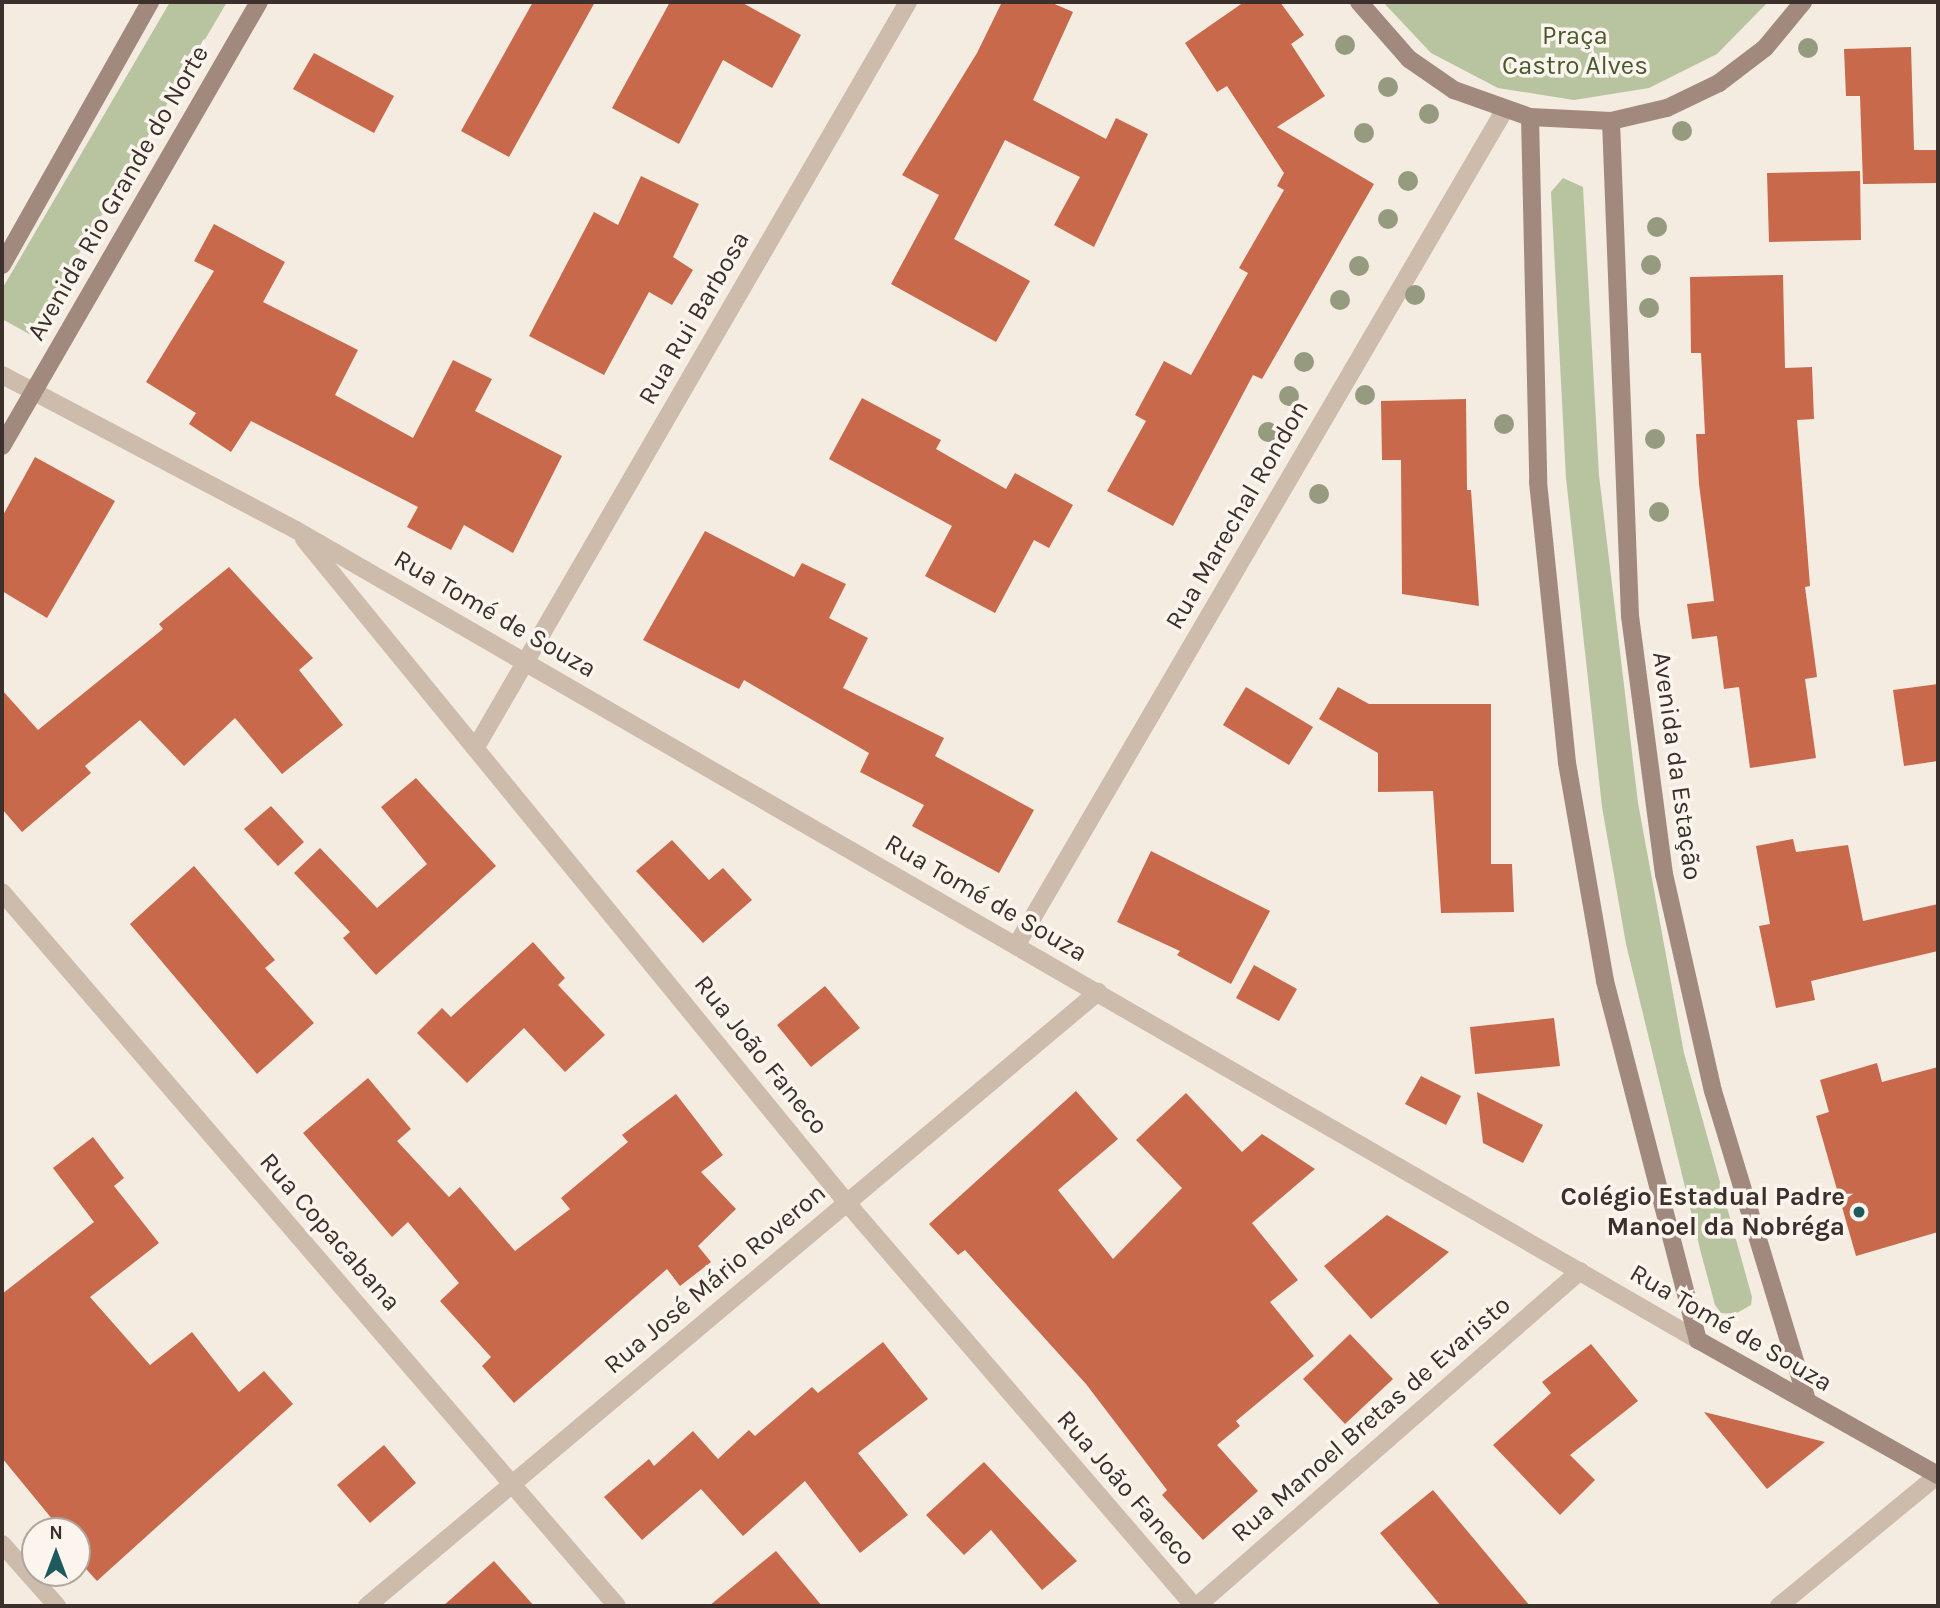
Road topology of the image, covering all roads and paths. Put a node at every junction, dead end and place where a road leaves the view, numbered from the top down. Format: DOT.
graph roads {
  1 [pos="150,2"];
  2 [pos="259,2"];
  3 [pos="908,2"];
  4 [pos="1359,2"];
  5 [pos="1804,2"];
  6 [pos="1504,111"];
  7 [pos="1530,117"];
  8 [pos="1611,121"];
  9 [pos="2,265"];
  10 [pos="2,375"];
  11 [pos="33,393"];
  12 [pos="2,446"];
  13 [pos="296,530"];
  14 [pos="524,661"];
  15 [pos="476,747"];
  16 [pos="2,892"];
  17 [pos="1016,946"];
  18 [pos="1098,992"];
  19 [pos="847,1203"];
  20 [pos="1580,1271"];
  21 [pos="1698,1340"];
  22 [pos="1807,1401"];
  23 [pos="1938,1475"];
  24 [pos="513,1484"];
  25 [pos="2,1545"];
  26 [pos="57,1606"];
  27 [pos="367,1606"];
  28 [pos="617,1606"];
  29 [pos="1195,1606"];
  30 [pos="1779,1606"];
  1 -- 9 [label="street"];
  2 -- 11 [label="street, Avenida Rio Grande do Norte"];
  3 -- 14 [label="street, Rua Rui Barbosa"];
  4 -- 6 [label="street"];
  5 -- 8 [label="street"];
  6 -- 7 [label="street"];
  6 -- 17 [label="street, Rua Marechal Rondon"];
  7 -- 8 [label="street"];
  7 -- 21 [label="street"];
  8 -- 22 [label="street, Avenida da Estação"];
  10 -- 11 [label="street, Rua Tomé de Souza"];
  11 -- 12 [label="street, Avenida Rio Grande do Norte"];
  11 -- 13 [label="street, Rua Tomé de Souza"];
  13 -- 14 [label="street, Rua Tomé de Souza"];
  13 -- 15 [label="street, Rua João Faneco"];
  14 -- 15 [label="street, Rua Rui Barbosa"];
  14 -- 17 [label="street, Rua Tomé de Souza"];
  15 -- 19 [label="street, Rua João Faneco"];
  16 -- 24 [label="street, Rua Copacabana"];
  17 -- 18 [label="street, Rua Tomé de Souza"];
  18 -- 19 [label="street, Rua José Mário Roveron"];
  18 -- 20 [label="street, Rua Tomé de Souza"];
  19 -- 24 [label="street, Rua José Mário Roveron"];
  19 -- 29 [label="street, Rua João Faneco"];
  20 -- 21 [label="street, Rua Tomé de Souza"];
  20 -- 29 [label="street, Rua Manoel Bretas de Evaristo"];
  21 -- 22 [label="street, Rua Tomé de Souza"];
  22 -- 23 [label="street, Rua Tomé de Souza"];
  23 -- 30 [label="street"];
  24 -- 27 [label="street, Rua José Mário Roveron"];
  24 -- 28 [label="street, Rua Copacabana"];
  25 -- 26 [label="street"];
}
